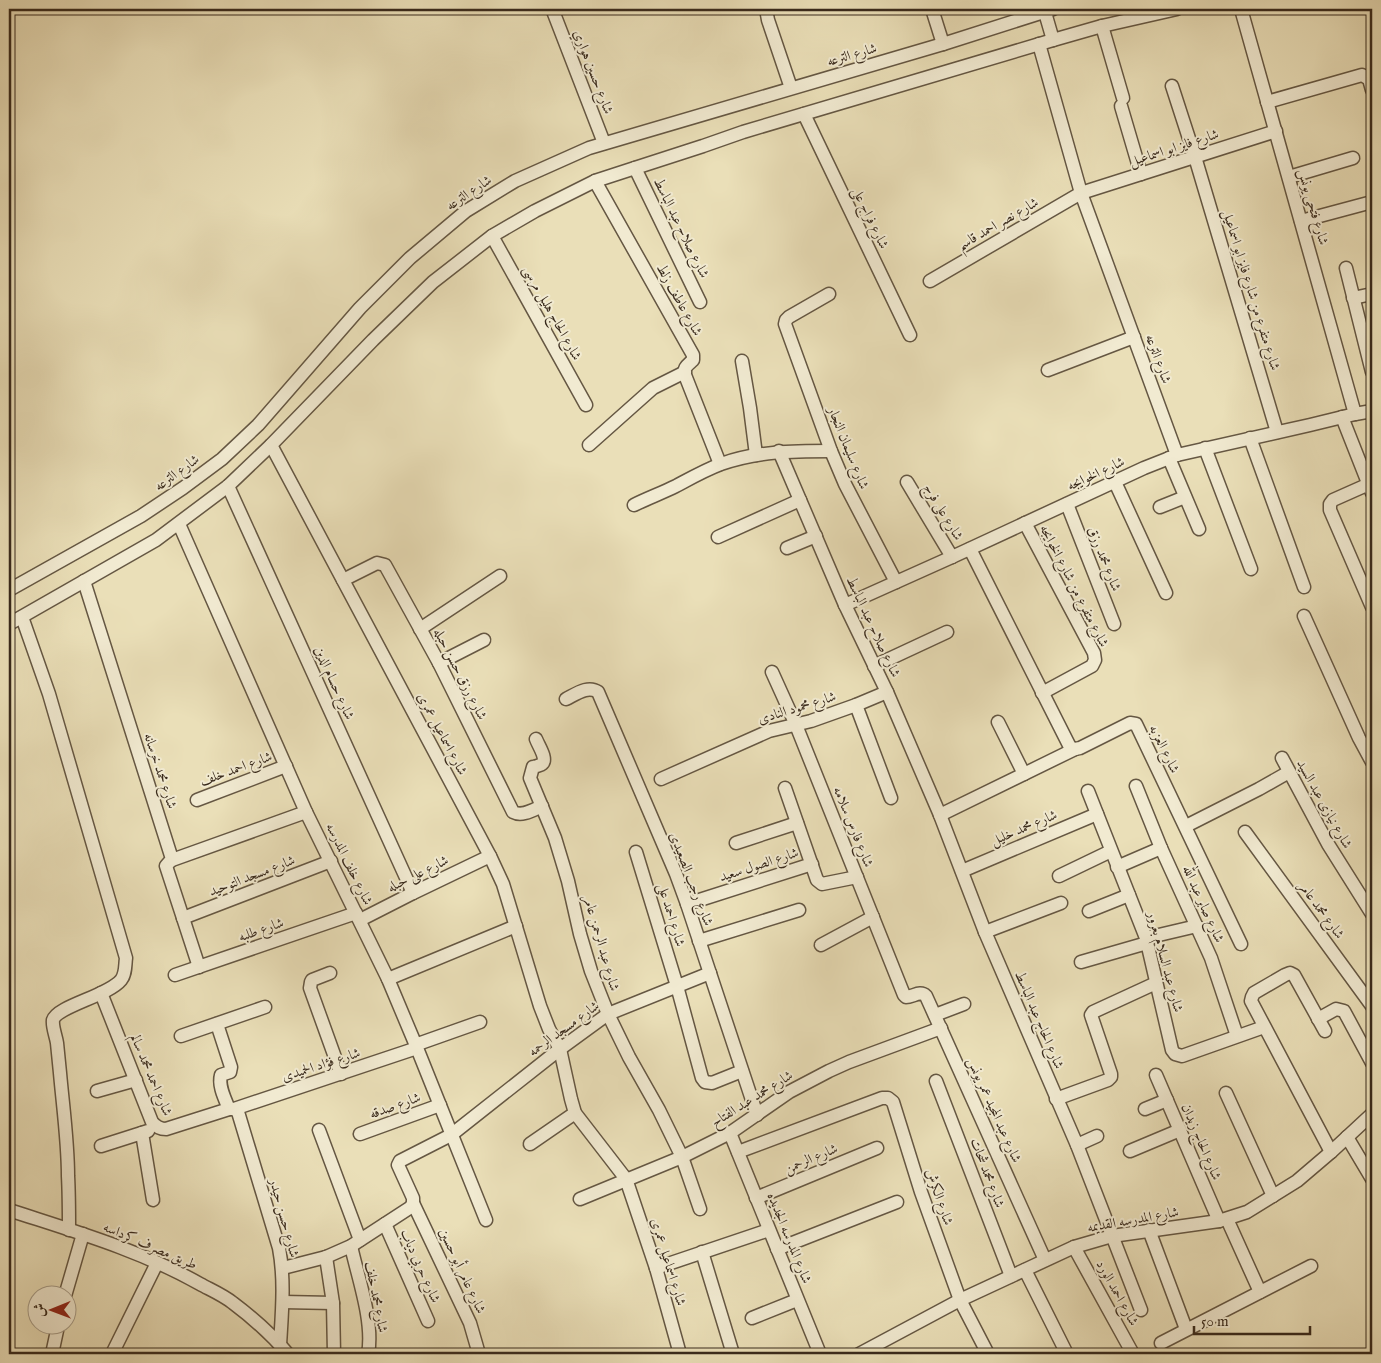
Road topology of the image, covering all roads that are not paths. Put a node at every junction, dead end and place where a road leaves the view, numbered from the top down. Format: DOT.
graph roads {
  1 [pos="766,9"];
  2 [pos="932,9"];
  3 [pos="1177,9"];
  4 [pos="1241,9"];
  5 [pos="1048,10"];
  6 [pos="554,11"];
  7 [pos="1102,26"];
  8 [pos="1054,40"];
  9 [pos="944,44"];
  10 [pos="1039,44"];
  11 [pos="1172,86"];
  12 [pos="791,88"];
  13 [pos="1372,90"];
  14 [pos="1268,102"];
  15 [pos="804,114"];
  16 [pos="1276,131"];
  17 [pos="604,143"];
  18 [pos="1196,157"];
  19 [pos="1353,158"];
  20 [pos="635,168"];
  21 [pos="1141,174"];
  22 [pos="1289,177"];
  23 [pos="595,181"];
  24 [pos="1081,193"];
  25 [pos="1372,202"];
  26 [pos="1301,221"];
  27 [pos="492,236"];
  28 [pos="1346,268"];
  29 [pos="930,281"];
  30 [pos="829,294"];
  31 [pos="1372,294"];
  32 [pos="1353,298"];
  33 [pos="700,302"];
  34 [pos="910,335"];
  35 [pos="1134,337"];
  36 [pos="742,361"];
  37 [pos="1048,370"];
  38 [pos="684,372"];
  39 [pos="1372,372"];
  40 [pos="586,405"];
  41 [pos="1372,411"];
  42 [pos="1348,415"];
  43 [pos="1277,432"];
  44 [pos="1250,438"];
  45 [pos="271,444"];
  46 [pos="589,445"];
  47 [pos="1206,448"];
  48 [pos="780,451"];
  49 [pos="831,451"];
  50 [pos="756,455"];
  51 [pos="1173,457"];
  52 [pos="720,464"];
  53 [pos="907,482"];
  54 [pos="1115,482"];
  55 [pos="228,486"];
  56 [pos="1371,488"];
  57 [pos="1185,496"];
  58 [pos="800,500"];
  59 [pos="1067,504"];
  60 [pos="634,505"];
  61 [pos="1160,507"];
  62 [pos="1025,523"];
  63 [pos="179,524"];
  64 [pos="1199,529"];
  65 [pos="816,536"];
  66 [pos="718,537"];
  67 [pos="787,548"];
  68 [pos="970,549"];
  69 [pos="952,557"];
  70 [pos="1251,569"];
  71 [pos="500,576"];
  72 [pos="343,580"];
  73 [pos="84,582"];
  74 [pos="896,582"];
  75 [pos="1304,587"];
  76 [pos="9,590"];
  77 [pos="1166,593"];
  78 [pos="845,605"];
  79 [pos="1372,607"];
  80 [pos="1304,616"];
  81 [pos="22,617"];
  82 [pos="9,624"];
  83 [pos="1114,624"];
  84 [pos="420,629"];
  85 [pos="947,632"];
  86 [pos="484,640"];
  87 [pos="439,663"];
  88 [pos="874,666"];
  89 [pos="772,672"];
  90 [pos="886,692"];
  91 [pos="1042,693"];
  92 [pos="566,699"];
  93 [pos="856,705"];
  94 [pos="998,722"];
  95 [pos="796,724"];
  96 [pos="536,739"];
  97 [pos="1075,749"];
  98 [pos="1282,758"];
  99 [pos="1372,762"];
  100 [pos="286,766"];
  101 [pos="1290,772"];
  102 [pos="1024,774"];
  103 [pos="662,779"];
  104 [pos="1136,786"];
  105 [pos="785,788"];
  106 [pos="1088,791"];
  107 [pos="892,798"];
  108 [pos="197,800"];
  109 [pos="542,806"];
  110 [pos="306,812"];
  111 [pos="1097,814"];
  112 [pos="940,815"];
  113 [pos="797,822"];
  114 [pos="1186,826"];
  115 [pos="1245,832"];
  116 [pos="736,843"];
  117 [pos="1161,848"];
  118 [pos="1112,851"];
  119 [pos="636,852"];
  120 [pos="490,856"];
  121 [pos="172,860"];
  122 [pos="331,861"];
  123 [pos="812,864"];
  124 [pos="1117,867"];
  125 [pos="962,871"];
  126 [pos="1059,876"];
  127 [pos="857,877"];
  128 [pos="413,893"];
  129 [pos="1129,894"];
  130 [pos="1061,903"];
  131 [pos="687,904"];
  132 [pos="799,910"];
  133 [pos="1088,911"];
  134 [pos="1372,914"];
  135 [pos="358,917"];
  136 [pos="873,917"];
  137 [pos="183,918"];
  138 [pos="516,926"];
  139 [pos="1197,926"];
  140 [pos="985,932"];
  141 [pos="699,941"];
  142 [pos="1146,941"];
  143 [pos="1241,944"];
  144 [pos="821,945"];
  145 [pos="1081,962"];
  146 [pos="199,967"];
  147 [pos="330,973"];
  148 [pos="710,973"];
  149 [pos="175,975"];
  150 [pos="388,979"];
  151 [pos="1156,983"];
  152 [pos="677,986"];
  153 [pos="101,994"];
  154 [pos="904,995"];
  155 [pos="964,1004"];
  156 [pos="265,1006"];
  157 [pos="1372,1006"];
  158 [pos="608,1014"];
  159 [pos="935,1016"];
  160 [pos="1318,1019"];
  161 [pos="480,1022"];
  162 [pos="216,1024"];
  163 [pos="1264,1027"];
  164 [pos="941,1028"];
  165 [pos="1325,1031"];
  166 [pos="181,1036"];
  167 [pos="1237,1036"];
  168 [pos="416,1046"];
  169 [pos="560,1049"];
  170 [pos="1372,1063"];
  171 [pos="742,1071"];
  172 [pos="341,1074"];
  173 [pos="1156,1075"];
  174 [pos="136,1080"];
  175 [pos="936,1081"];
  176 [pos="97,1091"];
  177 [pos="1226,1093"];
  178 [pos="1056,1099"];
  179 [pos="1167,1100"];
  180 [pos="440,1105"];
  181 [pos="232,1109"];
  182 [pos="1145,1109"];
  183 [pos="575,1113"];
  184 [pos="1372,1114"];
  185 [pos="757,1115"];
  186 [pos="158,1128"];
  187 [pos="319,1130"];
  188 [pos="1180,1130"];
  189 [pos="142,1133"];
  190 [pos="730,1133"];
  191 [pos="360,1134"];
  192 [pos="451,1134"];
  193 [pos="1097,1136"];
  194 [pos="1347,1137"];
  195 [pos="530,1144"];
  196 [pos="1077,1145"];
  197 [pos="101,1146"];
  198 [pos="877,1148"];
  199 [pos="1130,1151"];
  200 [pos="738,1152"];
  201 [pos="1331,1152"];
  202 [pos="682,1157"];
  203 [pos="1372,1179"];
  204 [pos="626,1180"];
  205 [pos="1273,1196"];
  206 [pos="756,1198"];
  207 [pos="580,1199"];
  208 [pos="153,1200"];
  209 [pos="897,1202"];
  210 [pos="414,1203"];
  211 [pos="700,1209"];
  212 [pos="9,1210"];
  213 [pos="486,1220"];
  214 [pos="1223,1220"];
  215 [pos="386,1224"];
  216 [pos="69,1230"];
  217 [pos="769,1230"];
  218 [pos="1149,1230"];
  219 [pos="83,1234"];
  220 [pos="1112,1236"];
  221 [pos="355,1243"];
  222 [pos="1074,1247"];
  223 [pos="777,1250"];
  224 [pos="702,1252"];
  225 [pos="326,1257"];
  226 [pos="1045,1260"];
  227 [pos="157,1263"];
  228 [pos="1311,1266"];
  229 [pos="283,1268"];
  230 [pos="656,1268"];
  231 [pos="1025,1270"];
  232 [pos="1011,1276"];
  233 [pos="68,1286"];
  234 [pos="1260,1292"];
  235 [pos="797,1300"];
  236 [pos="960,1300"];
  237 [pos="283,1302"];
  238 [pos="333,1302"];
  239 [pos="1141,1310"];
  240 [pos="752,1318"];
  241 [pos="428,1321"];
  242 [pos="1186,1329"];
  243 [pos="56,1336"];
  244 [pos="1161,1343"];
  245 [pos="284,1350"];
  246 [pos="52,1354"];
  247 [pos="112,1354"];
  248 [pos="334,1354"];
  249 [pos="368,1354"];
  250 [pos="479,1354"];
  251 [pos="680,1354"];
  252 [pos="733,1354"];
  253 [pos="820,1354"];
  254 [pos="858,1354"];
  255 [pos="988,1354"];
  256 [pos="1067,1354"];
  257 [pos="1133,1354"];
  1 -- 12 [label="street"];
  2 -- 9 [label="street"];
  3 -- 7 [label="street"];
  4 -- 14 [label="street, شارع فتحى يونس"];
  5 -- 8 [label="street"];
  5 -- 9 [label="street, شارع الترعه"];
  6 -- 17 [label="street, شارع حسين هواري"];
  7 -- 8 [label="street"];
  7 -- 21 [label="street"];
  8 -- 10 [label="street"];
  9 -- 12 [label="street, شارع الترعه"];
  10 -- 15 [label="street"];
  10 -- 24 [label="street, شارع الترعه"];
  11 -- 18 [label="street, شارع متفرع من شارع فايز ابو اسماعيل"];
  12 -- 17 [label="street, شارع الترعه"];
  13 -- 14 [label="street"];
  14 -- 16 [label="street, شارع فتحى يونس"];
  15 -- 20 [label="street"];
  15 -- 34 [label="street, شارع فراج على"];
  16 -- 18 [label="street, شارع فايز ابو اسماعيل"];
  16 -- 22 [label="street, شارع فتحى يونس"];
  17 -- 76 [label="street, شارع الترعه"];
  18 -- 21 [label="street, شارع فايز ابو اسماعيل"];
  18 -- 43 [label="street, شارع متفرع من شارع فايز ابو اسماعيل"];
  19 -- 22 [label="street"];
  20 -- 23 [label="street"];
  20 -- 33 [label="street, شارع صلاح عبد الباسط"];
  21 -- 24 [label="street, شارع فايز ابو اسماعيل"];
  22 -- 26 [label="street, شارع فتحى يونس"];
  23 -- 27 [label="street"];
  23 -- 38 [label="street, شارع عاطف زلط"];
  24 -- 29 [label="street, شارع نصر احمد قاسم"];
  24 -- 35 [label="street, شارع الترعه"];
  25 -- 26 [label="street"];
  26 -- 42 [label="street, شارع فتحى يونس"];
  27 -- 40 [label="street, شارع الحاج هليل مرسى"];
  27 -- 45 [label="street"];
  28 -- 32 [label="street"];
  30 -- 49 [label="street, شارع سليمان النجار"];
  31 -- 32 [label="street"];
  32 -- 39 [label="street"];
  35 -- 37 [label="street"];
  35 -- 51 [label="street, شارع الترعه"];
  36 -- 50 [label="street"];
  38 -- 46 [label="street"];
  38 -- 52 [label="street"];
  41 -- 42 [label="street, شارع الخوايجه"];
  42 -- 43 [label="street, شارع الخوايجه"];
  42 -- 56 [label="street, شارع فتحى يونس"];
  43 -- 44 [label="street, شارع الخوايجه"];
  44 -- 47 [label="street, شارع الخوايجه"];
  44 -- 75 [label="street"];
  45 -- 55 [label="street"];
  45 -- 72 [label="street, شارع اسماعيل عمرى"];
  47 -- 51 [label="street, شارع الخوايجه"];
  47 -- 70 [label="street"];
  48 -- 49 [label="street"];
  48 -- 50 [label="street"];
  48 -- 58 [label="street, شارع صلاح عبد الباسط"];
  49 -- 74 [label="street, شارع سليمان النجار"];
  50 -- 52 [label="street"];
  51 -- 54 [label="street, شارع الخوايجه"];
  51 -- 57 [label="street, شارع الترعه"];
  52 -- 60 [label="street"];
  53 -- 69 [label="street, شارع على فرج"];
  54 -- 59 [label="street, شارع الخوايجه"];
  54 -- 77 [label="street"];
  55 -- 63 [label="street"];
  55 -- 128 [label="street, شارع حسام الدين"];
  56 -- 79 [label="street"];
  57 -- 61 [label="street"];
  57 -- 64 [label="street, شارع الترعه"];
  58 -- 65 [label="street, شارع صلاح عبد الباسط"];
  58 -- 66 [label="street"];
  59 -- 62 [label="street, شارع الخوايجه"];
  59 -- 83 [label="street, شارع محمد رزق"];
  62 -- 68 [label="street, شارع الخوايجه"];
  62 -- 91 [label="street, شارع متفرع من شارع الخوايجه"];
  63 -- 73 [label="street"];
  63 -- 100 [label="street, شارع خلف المدرسه"];
  65 -- 67 [label="street"];
  65 -- 78 [label="street, شارع صلاح عبد الباسط"];
  68 -- 69 [label="street, شارع الخوايجه"];
  68 -- 91 [label="street"];
  69 -- 74 [label="street, شارع الخوايجه"];
  71 -- 84 [label="street"];
  72 -- 84 [label="street, شارع رزق حسن حبله"];
  72 -- 120 [label="street, شارع اسماعيل عمرى"];
  73 -- 81 [label="street"];
  73 -- 121 [label="street, شارع محمد خرسانه"];
  74 -- 78 [label="street, شارع الخوايجه"];
  78 -- 88 [label="street, شارع صلاح عبد الباسط"];
  80 -- 99 [label="street"];
  81 -- 82 [label="street"];
  81 -- 153 [label="street"];
  84 -- 87 [label="street, شارع رزق حسن حبله"];
  85 -- 88 [label="street"];
  86 -- 87 [label="street"];
  87 -- 109 [label="street, شارع رزق حسن حبله"];
  88 -- 90 [label="street, شارع صلاح عبد الباسط"];
  89 -- 95 [label="street, شارع فارس سلامه"];
  90 -- 93 [label="street, شارع محمود النادى"];
  90 -- 112 [label="street, شارع صلاح عبد الباسط"];
  91 -- 97 [label="street"];
  92 -- 131 [label="street, شارع رجب الصعيدى"];
  93 -- 95 [label="street, شارع محمود النادى"];
  93 -- 107 [label="street"];
  94 -- 102 [label="street"];
  95 -- 103 [label="street, شارع محمود النادى"];
  95 -- 127 [label="street, شارع فارس سلامه"];
  96 -- 109 [label="street, شارع عبد الرحمن عامر"];
  97 -- 102 [label="street"];
  97 -- 114 [label="street, شارع العزبه"];
  98 -- 101 [label="street, شارع نيازى عبد السيد"];
  100 -- 108 [label="street, شارع احمد خلف"];
  100 -- 110 [label="street, شارع خلف المدرسه"];
  101 -- 114 [label="street"];
  101 -- 134 [label="street, شارع نيازى عبد السيد"];
  102 -- 112 [label="street"];
  104 -- 117 [label="street, شارع صابر عبد الله"];
  105 -- 113 [label="street"];
  106 -- 111 [label="street, شارع عبد السلام بعرور"];
  109 -- 158 [label="street, شارع عبد الرحمن عامر"];
  110 -- 121 [label="street"];
  110 -- 122 [label="street, شارع خلف المدرسه"];
  111 -- 118 [label="street, شارع عبد السلام بعرور"];
  111 -- 125 [label="street, شارع محمد خليل"];
  112 -- 125 [label="street, شارع الحاج عبد الباسط"];
  113 -- 116 [label="street"];
  113 -- 123 [label="street"];
  114 -- 143 [label="street, شارع العزبه"];
  115 -- 157 [label="street, شارع محمد عامر"];
  117 -- 124 [label="street"];
  117 -- 139 [label="street, شارع صابر عبد الله"];
  118 -- 124 [label="street, شارع عبد السلام بعرور"];
  118 -- 126 [label="street"];
  119 -- 152 [label="street, شارع احمد على"];
  120 -- 128 [label="street, شارع على حبله"];
  120 -- 138 [label="street, شارع اسماعيل عمرى"];
  121 -- 137 [label="street, شارع محمد خرسانه"];
  122 -- 135 [label="street, شارع خلف المدرسه"];
  122 -- 137 [label="street, شارع مسجد التوحيد"];
  123 -- 127 [label="street"];
  123 -- 131 [label="street, شارع الصول سعيد"];
  124 -- 129 [label="street, شارع عبد السلام بعرور"];
  125 -- 140 [label="street, شارع الحاج عبد الباسط"];
  127 -- 136 [label="street, شارع فارس سلامه"];
  128 -- 135 [label="street, شارع على حبله"];
  129 -- 133 [label="street"];
  129 -- 142 [label="street, شارع عبد السلام بعرور"];
  130 -- 140 [label="street"];
  131 -- 141 [label="street, شارع رجب الصعيدى"];
  132 -- 141 [label="street"];
  135 -- 146 [label="street, شارع طلبه"];
  135 -- 150 [label="street, شارع خلف المدرسه"];
  136 -- 144 [label="street"];
  136 -- 154 [label="street, شارع فارس سلامه"];
  137 -- 146 [label="street, شارع محمد خرسانه"];
  138 -- 150 [label="street"];
  138 -- 169 [label="street, شارع اسماعيل عمرى"];
  139 -- 142 [label="street"];
  139 -- 167 [label="street, شارع صابر عبد الله"];
  140 -- 178 [label="street, شارع الحاج عبد الباسط"];
  141 -- 148 [label="street, شارع رجب الصعيدى"];
  142 -- 145 [label="street"];
  142 -- 151 [label="street, شارع عبد السلام بعرور"];
  146 -- 149 [label="street, شارع طلبه"];
  147 -- 172 [label="street"];
  148 -- 152 [label="street, شارع مسجد الرحمه"];
  148 -- 171 [label="street, شارع رجب الصعيدى"];
  150 -- 168 [label="street, شارع خلف المدرسه"];
  151 -- 167 [label="street, شارع عبد السلام بعرور"];
  151 -- 178 [label="street"];
  152 -- 158 [label="street, شارع مسجد الرحمه"];
  152 -- 171 [label="street, شارع احمد على"];
  153 -- 174 [label="street, شارع احمد محمد سالم"];
  153 -- 216 [label="street"];
  154 -- 159 [label="street, شارع عبد المجيد عمر يونس"];
  155 -- 159 [label="street"];
  156 -- 162 [label="street"];
  158 -- 169 [label="street, شارع مسجد الرحمه"];
  158 -- 202 [label="street, شارع عبد الرحمن عامر"];
  159 -- 164 [label="street, شارع عبد المجيد عمر يونس"];
  160 -- 163 [label="street"];
  160 -- 165 [label="street"];
  160 -- 170 [label="street"];
  161 -- 168 [label="street, شارع فؤاد الحميدى"];
  162 -- 166 [label="street"];
  162 -- 181 [label="street, شارع حسن حيدر"];
  163 -- 167 [label="street, شارع عبد السلام بعرور"];
  163 -- 201 [label="street"];
  164 -- 185 [label="street, شارع محمد عبد الفتاح"];
  164 -- 226 [label="street, شارع عبد المجيد عمر يونس"];
  168 -- 172 [label="street, شارع فؤاد الحميدى"];
  168 -- 180 [label="street, شارع خلف المدرسه"];
  169 -- 183 [label="street"];
  169 -- 192 [label="street, شارع مسجد الرحمه"];
  171 -- 185 [label="street, شارع رجب الصعيدى"];
  172 -- 181 [label="street, شارع فؤاد الحميدى"];
  173 -- 179 [label="street, شارع الحاج زيدان"];
  174 -- 176 [label="street"];
  174 -- 186 [label="street, شارع احمد محمد سالم"];
  175 -- 232 [label="street, شارع محمد شحات"];
  177 -- 205 [label="street"];
  178 -- 196 [label="street, شارع الحاج عبد الباسط"];
  179 -- 182 [label="street"];
  179 -- 188 [label="street, شارع الحاج زيدان"];
  180 -- 191 [label="street, شارع صدقه"];
  180 -- 192 [label="street, شارع خلف المدرسه"];
  181 -- 186 [label="street, شارع احمد محمد سالم"];
  181 -- 229 [label="street, شارع حسن حيدر"];
  183 -- 195 [label="street"];
  183 -- 204 [label="street"];
  184 -- 194 [label="street, شارع المدرسه القديمه"];
  185 -- 190 [label="street, شارع محمد عبد الفتاح"];
  186 -- 189 [label="street"];
  187 -- 221 [label="street, شارع محمد خلف"];
  188 -- 199 [label="street"];
  188 -- 214 [label="street, شارع الحاج زيدان"];
  189 -- 197 [label="street"];
  189 -- 208 [label="street"];
  190 -- 200 [label="street, شارع المدرسه الجديده"];
  190 -- 202 [label="street, شارع محمد عبد الفتاح"];
  192 -- 210 [label="street, شارع مسجد الرحمه"];
  192 -- 213 [label="street, شارع خلف المدرسه"];
  193 -- 196 [label="street"];
  194 -- 201 [label="street, شارع المدرسه القديمه"];
  194 -- 203 [label="street"];
  196 -- 220 [label="street, شارع الحاج عبد الباسط"];
  198 -- 206 [label="street, شارع الرحمن"];
  200 -- 206 [label="street, شارع المدرسه الجديده"];
  200 -- 236 [label="street, شارع الكرش"];
  201 -- 205 [label="street, شارع المدرسه القديمه"];
  202 -- 204 [label="street, شارع محمد عبد الفتاح"];
  202 -- 211 [label="street, شارع عبد الرحمن عامر"];
  204 -- 207 [label="street, شارع محمد عبد الفتاح"];
  204 -- 230 [label="street, شارع اسماعيل عمرى"];
  205 -- 214 [label="street, شارع المدرسه القديمه"];
  206 -- 217 [label="street, شارع المدرسه الجديده"];
  209 -- 223 [label="street"];
  210 -- 215 [label="street"];
  210 -- 250 [label="street, شارع عامر أبو حسين"];
  212 -- 216 [label="street, طريق مصرف كرداسه"];
  214 -- 218 [label="street, شارع المدرسه القديمه"];
  214 -- 234 [label="street, شارع الحاج زيدان"];
  215 -- 221 [label="street"];
  215 -- 241 [label="street, شارع حربي دياب"];
  216 -- 219 [label="street, طريق مصرف كرداسه"];
  217 -- 223 [label="street, شارع المدرسه الجديده"];
  217 -- 224 [label="street"];
  218 -- 220 [label="street, شارع المدرسه القديمه"];
  218 -- 242 [label="street"];
  219 -- 227 [label="street, طريق مصرف كرداسه"];
  219 -- 233 [label="street"];
  220 -- 222 [label="street, شارع المدرسه القديمه"];
  220 -- 239 [label="street, شارع الحاج عبد الباسط"];
  221 -- 225 [label="street"];
  221 -- 249 [label="street, شارع محمد خلف"];
  222 -- 226 [label="street, شارع المدرسه القديمه"];
  222 -- 257 [label="street, شارع احمد الورد"];
  223 -- 235 [label="street, شارع المدرسه الجديده"];
  224 -- 230 [label="street"];
  224 -- 252 [label="street"];
  225 -- 229 [label="street"];
  225 -- 238 [label="street"];
  226 -- 231 [label="street, شارع المدرسه القديمه"];
  227 -- 245 [label="street, طريق مصرف كرداسه"];
  227 -- 247 [label="street"];
  228 -- 234 [label="street"];
  229 -- 237 [label="street, شارع حسن حيدر"];
  230 -- 251 [label="street, شارع اسماعيل عمرى"];
  231 -- 232 [label="street, شارع المدرسه القديمه"];
  231 -- 256 [label="street"];
  232 -- 236 [label="street, شارع المدرسه القديمه"];
  234 -- 242 [label="street"];
  235 -- 240 [label="street"];
  235 -- 253 [label="street, شارع المدرسه الجديده"];
  236 -- 254 [label="street, شارع المدرسه القديمه"];
  236 -- 255 [label="street, شارع الكرش"];
  237 -- 238 [label="street"];
  237 -- 245 [label="street, شارع حسن حيدر"];
  238 -- 248 [label="street"];
  242 -- 244 [label="street"];
  243 -- 246 [label="street"];
}
